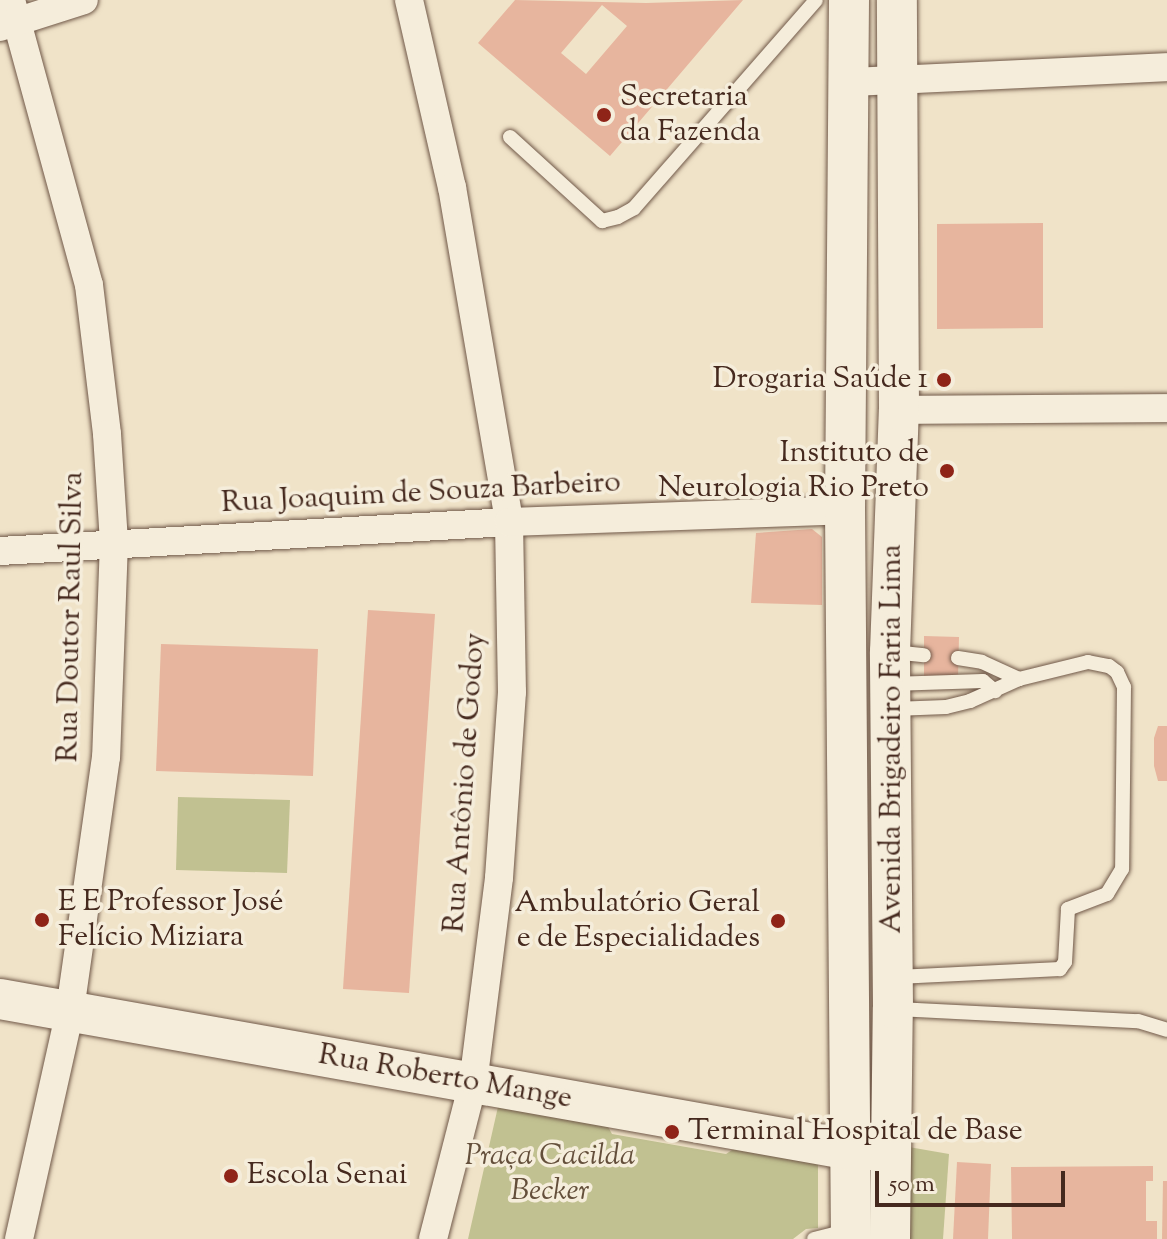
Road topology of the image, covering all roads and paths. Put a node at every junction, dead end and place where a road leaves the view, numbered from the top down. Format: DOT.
graph roads {
  1 [pos="84,0"];
  2 [pos="409,0"];
  3 [pos="816,0"];
  4 [pos="849,0"];
  5 [pos="897,0"];
  6 [pos="10,16"];
  7 [pos="1167,67"];
  8 [pos="898,79"];
  9 [pos="850,82"];
  10 [pos="510,137"];
  11 [pos="1167,408"];
  12 [pos="847,410"];
  13 [pos="899,410"];
  14 [pos="845,510"];
  15 [pos="509,522"];
  16 [pos="114,542"];
  17 [pos="0,551"];
  18 [pos="958,658"];
  19 [pos="899,675"];
  20 [pos="1019,679"];
  21 [pos="995,691"];
  22 [pos="893,993"];
  23 [pos="0,999"];
  24 [pos="70,1011"];
  25 [pos="1167,1030"];
  26 [pos="473,1083"];
  27 [pos="850,1150"];
  28 [pos="890,1151"];
  29 [pos="839,1236"];
  30 [pos="19,1239"];
  31 [pos="433,1239"];
  32 [pos="890,1239"];
  1 -- 6 [label="street"];
  2 -- 15 [label="street, Rua Antônio de Godoy"];
  3 -- 10 [label="lane"];
  4 -- 9 [label="main road, Avenida Brigadeiro Faria Lima"];
  5 -- 8 [label="main road, Avenida Brigadeiro Faria Lima"];
  6 -- 16 [label="street, Rua Doutor Raul Silva"];
  7 -- 8 [label="street"];
  8 -- 9 [label="street"];
  8 -- 13 [label="main road, Avenida Brigadeiro Faria Lima"];
  9 -- 12 [label="main road, Avenida Brigadeiro Faria Lima"];
  11 -- 13 [label="street"];
  12 -- 13 [label="main road"];
  12 -- 14 [label="main road, Avenida Brigadeiro Faria Lima"];
  13 -- 19 [label="main road, Avenida Brigadeiro Faria Lima"];
  14 -- 15 [label="street, Rua Joaquim de Souza Barbeiro"];
  14 -- 27 [label="main road, Avenida Brigadeiro Faria Lima"];
  15 -- 16 [label="street, Rua Joaquim de Souza Barbeiro"];
  15 -- 26 [label="street, Rua Antônio de Godoy"];
  16 -- 17 [label="street, Rua Joaquim de Souza Barbeiro"];
  16 -- 24 [label="street, Rua Doutor Raul Silva"];
  18 -- 20 [label="lane"];
  19 -- 21 [label="lane"];
  19 -- 21 [label="lane"];
  19 -- 22 [label="main road, Avenida Brigadeiro Faria Lima"];
  20 -- 21 [label="lane"];
  20 -- 22 [label="lane"];
  22 -- 25 [label="lane"];
  22 -- 28 [label="main road, Avenida Brigadeiro Faria Lima"];
  23 -- 24 [label="main road, Rua Roberto Mange"];
  24 -- 26 [label="main road, Rua Roberto Mange"];
  24 -- 30 [label="street, Rua Doutor Raul Silva"];
  26 -- 27 [label="main road, Rua Roberto Mange"];
  26 -- 31 [label="street, Rua Antônio de Godoy"];
  27 -- 28 [label="main road, Rua Roberto Mange"];
  27 -- 29 [label="main road, Avenida Brigadeiro Faria Lima"];
  28 -- 32 [label="main road, Avenida Brigadeiro Faria Lima"];
}
